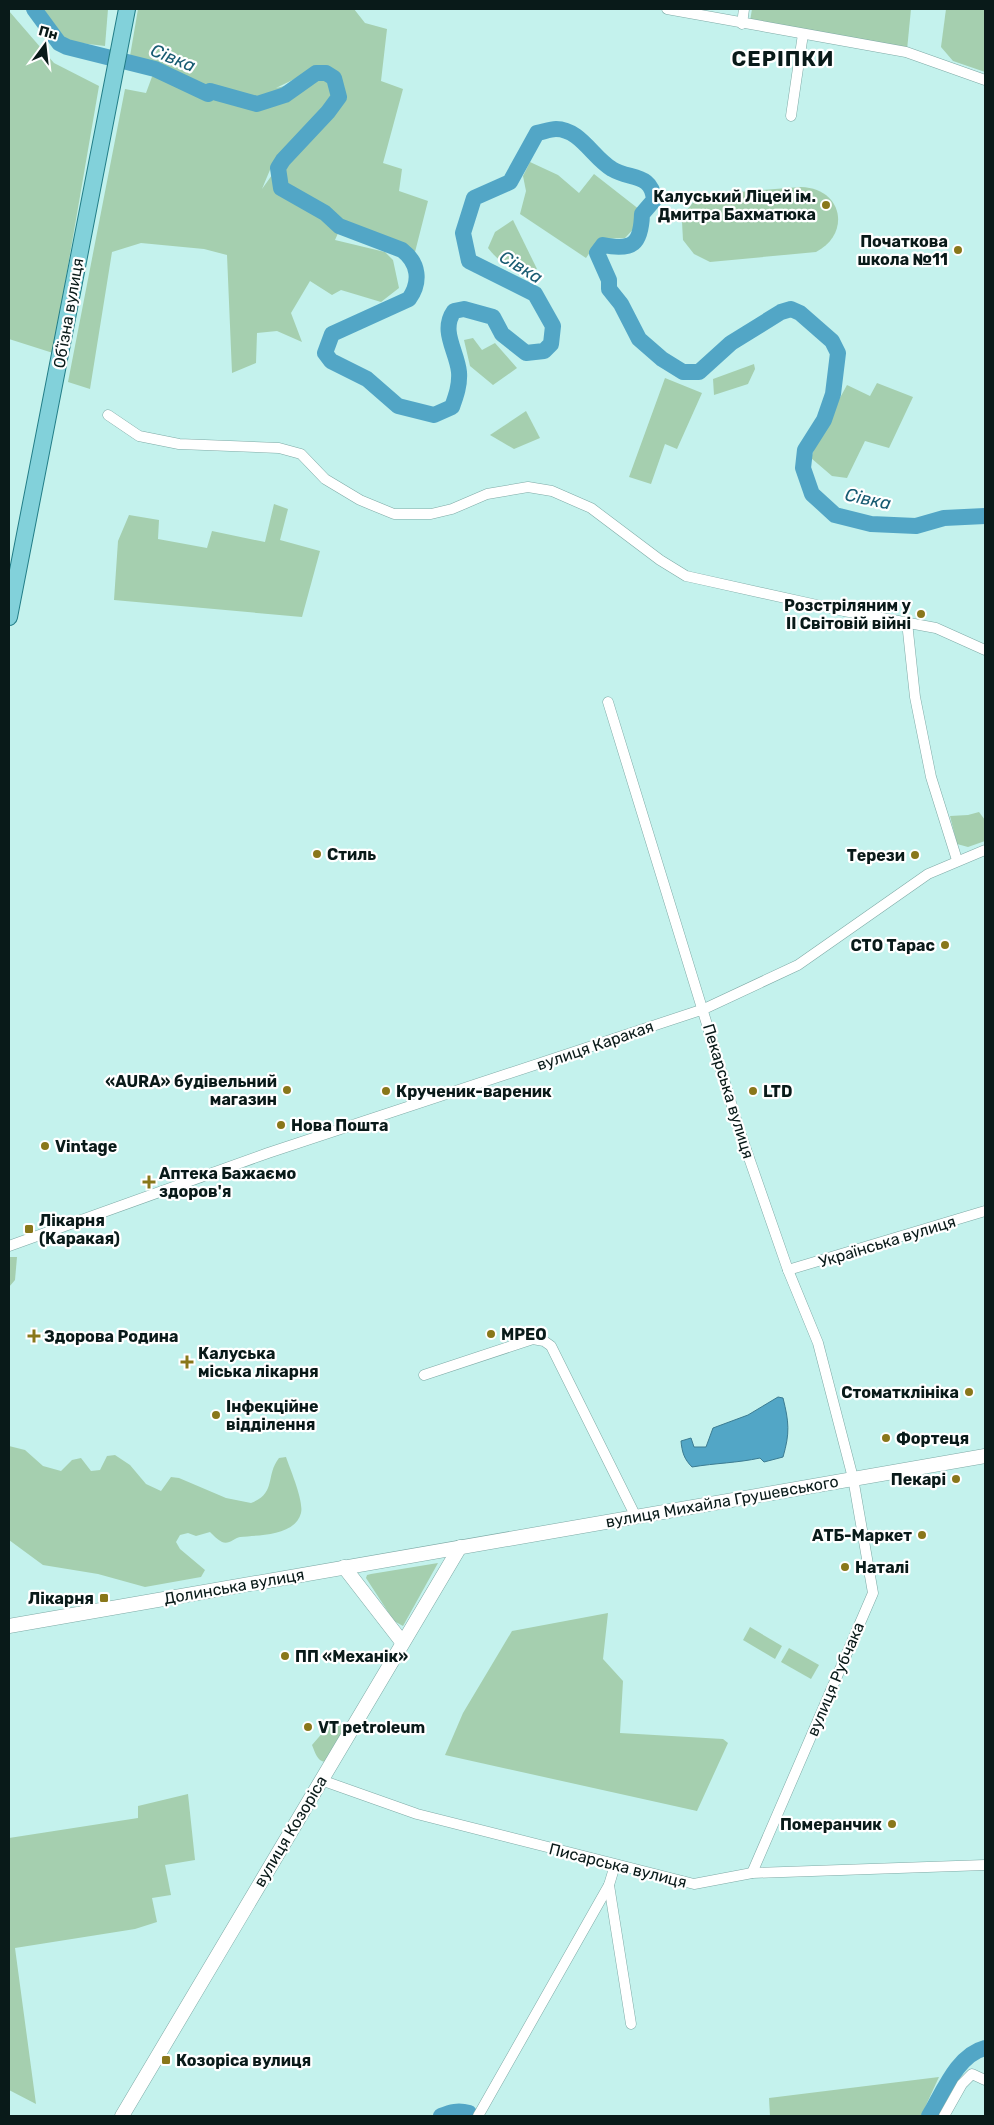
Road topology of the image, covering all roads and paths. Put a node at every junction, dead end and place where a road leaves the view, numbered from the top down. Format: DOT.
graph roads {
  1 [pos="127,9"];
  2 [pos="666,9"];
  3 [pos="744,9"];
  4 [pos="742,24"];
  5 [pos="802,34"];
  6 [pos="985,80"];
  7 [pos="791,116"];
  8 [pos="108,415"];
  9 [pos="9,618"];
  10 [pos="907,622"];
  11 [pos="985,650"];
  12 [pos="608,702"];
  13 [pos="985,850"];
  14 [pos="957,860"];
  15 [pos="704,1009"];
  16 [pos="985,1211"];
  17 [pos="9,1246"];
  18 [pos="788,1270"];
  19 [pos="424,1375"];
  20 [pos="985,1456"];
  21 [pos="852,1478"];
  22 [pos="636,1517"];
  23 [pos="460,1547"];
  24 [pos="344,1567"];
  25 [pos="9,1626"];
  26 [pos="402,1642"];
  27 [pos="321,1780"];
  28 [pos="615,1865"];
  29 [pos="985,1865"];
  30 [pos="752,1873"];
  31 [pos="609,1885"];
  32 [pos="631,2024"];
  33 [pos="985,2080"];
  34 [pos="122,2116"];
  35 [pos="478,2116"];
  36 [pos="944,2116"];
  1 -- 9 [label="main road, Обʼїзна вулиця"];
  2 -- 4 [label="street"];
  3 -- 4 [label="street"];
  4 -- 5 [label="street"];
  5 -- 6 [label="street"];
  5 -- 7 [label="street"];
  8 -- 10 [label="street"];
  10 -- 11 [label="street"];
  10 -- 14 [label="street"];
  12 -- 15 [label="street, Пекарська вулиця"];
  13 -- 14 [label="street, вулиця Каракая"];
  14 -- 15 [label="street, вулиця Каракая"];
  15 -- 17 [label="street, вулиця Каракая"];
  15 -- 18 [label="street, Пекарська вулиця"];
  16 -- 18 [label="street, Українська вулиця"];
  18 -- 21 [label="street, Пекарська вулиця"];
  19 -- 22 [label="street"];
  20 -- 21 [label="main road, вулиця Михайла Грушевського"];
  21 -- 22 [label="main road, вулиця Михайла Грушевського"];
  21 -- 30 [label="street, вулиця Рубчака"];
  22 -- 23 [label="main road, вулиця Михайла Грушевського"];
  23 -- 24 [label="main road, Долинська вулиця"];
  23 -- 26 [label="main road, вулиця Козоріса"];
  24 -- 25 [label="main road, Долинська вулиця"];
  24 -- 26 [label="main road"];
  26 -- 27 [label="main road, вулиця Козоріса"];
  27 -- 28 [label="street, Писарська вулиця"];
  27 -- 34 [label="main road, вулиця Козоріса"];
  28 -- 30 [label="street, Писарська вулиця"];
  28 -- 31 [label="street"];
  29 -- 30 [label="street, Писарська вулиця"];
  31 -- 32 [label="street"];
  31 -- 35 [label="street"];
  33 -- 36 [label="street"];
}
